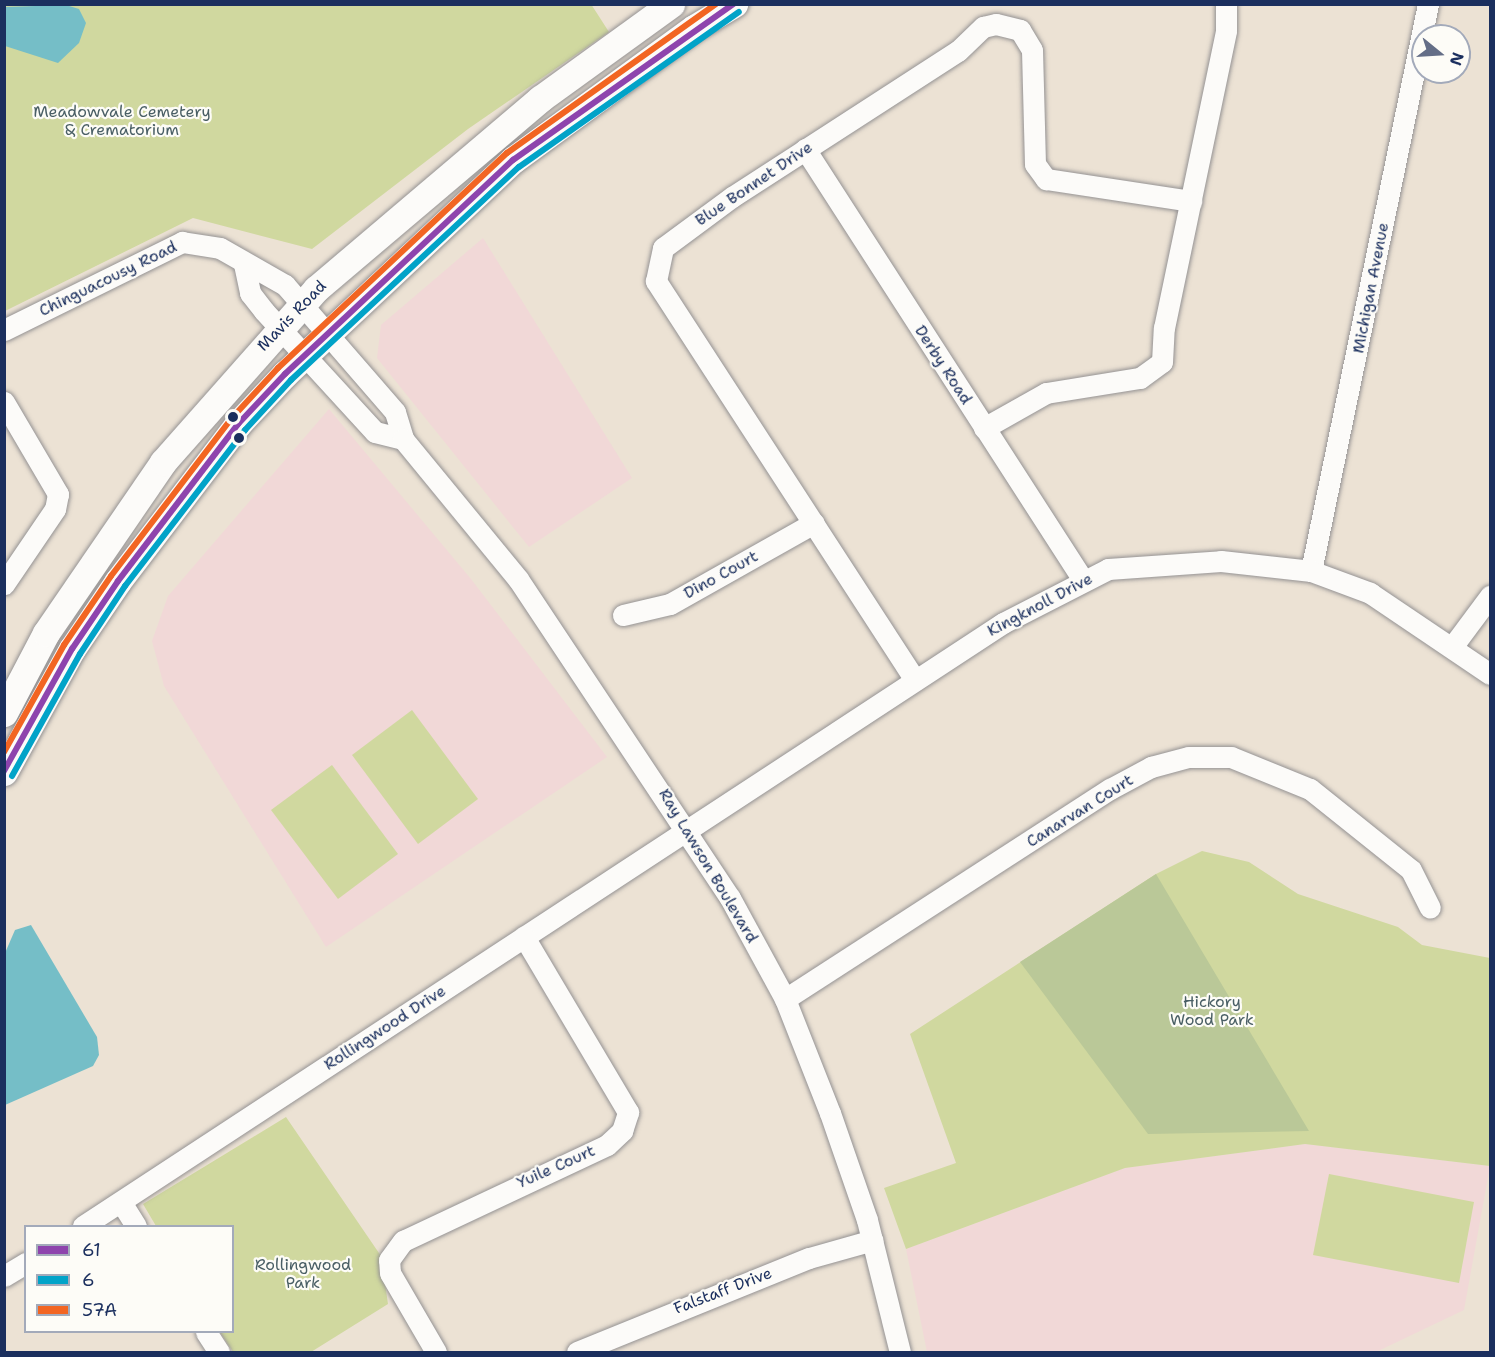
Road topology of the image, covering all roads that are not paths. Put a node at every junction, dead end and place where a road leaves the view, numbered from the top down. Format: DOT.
graph roads {
  1 [pos="671,4"];
  2 [pos="734,4"];
  3 [pos="1226,4"];
  4 [pos="1428,4"];
  5 [pos="805,149"];
  6 [pos="1191,201"];
  7 [pos="244,264"];
  8 [pos="301,305"];
  9 [pos="280,328"];
  10 [pos="4,330"];
  11 [pos="324,334"];
  12 [pos="304,354"];
  13 [pos="4,402"];
  14 [pos="984,429"];
  15 [pos="403,439"];
  16 [pos="814,523"];
  17 [pos="1311,571"];
  18 [pos="1083,580"];
  19 [pos="4,584"];
  20 [pos="1491,596"];
  21 [pos="623,615"];
  22 [pos="1452,647"];
  23 [pos="1491,674"];
  24 [pos="915,680"];
  25 [pos="4,713"];
  26 [pos="4,772"];
  27 [pos="688,829"];
  28 [pos="1430,908"];
  29 [pos="524,938"];
  30 [pos="785,999"];
  31 [pos="121,1202"];
  32 [pos="86,1225"];
  33 [pos="135,1225"];
  34 [pos="873,1240"];
  35 [pos="24,1264"];
  36 [pos="4,1276"];
  37 [pos="207,1333"];
  38 [pos="219,1353"];
  39 [pos="436,1353"];
  40 [pos="577,1353"];
  41 [pos="900,1353"];
  1 -- 8 [label="main road, Mavis Road"];
  2 -- 11 [label="main road"];
  3 -- 6 [label="street"];
  4 -- 17 [label="street, Michigan Avenue"];
  5 -- 6 [label="street, Blue Bonnet Drive"];
  5 -- 14 [label="street, Derby Road"];
  5 -- 16 [label="street, Blue Bonnet Drive"];
  6 -- 14 [label="street"];
  7 -- 8 [label="street, Ray Lawson Boulevard"];
  7 -- 9 [label="street"];
  7 -- 10 [label="street, Chinguacousy Road"];
  8 -- 9 [label="main road, Mavis Road"];
  8 -- 11 [label="street, Ray Lawson Boulevard"];
  9 -- 12 [label="street"];
  9 -- 25 [label="main road, Mavis Road"];
  11 -- 12 [label="main road"];
  11 -- 15 [label="street, Ray Lawson Boulevard"];
  12 -- 15 [label="street"];
  12 -- 26 [label="main road"];
  13 -- 19 [label="street"];
  14 -- 18 [label="street, Derby Road"];
  15 -- 27 [label="street, Ray Lawson Boulevard"];
  16 -- 21 [label="street, Dino Court"];
  16 -- 24 [label="street, Blue Bonnet Drive"];
  17 -- 18 [label="street, Kingknoll Drive"];
  17 -- 22 [label="street, Kingknoll Drive"];
  18 -- 24 [label="street, Kingknoll Drive"];
  20 -- 22 [label="street"];
  22 -- 23 [label="street, Kingknoll Drive"];
  24 -- 27 [label="street, Kingknoll Drive"];
  27 -- 29 [label="street, Rollingwood Drive"];
  27 -- 30 [label="street, Ray Lawson Boulevard"];
  28 -- 30 [label="street, Canarvan Court"];
  29 -- 31 [label="street, Rollingwood Drive"];
  29 -- 39 [label="street, Yuile Court"];
  30 -- 34 [label="street, Ray Lawson Boulevard"];
  31 -- 32 [label="street, Rollingwood Drive"];
  31 -- 33 [label="street"];
  34 -- 40 [label="street, Falstaff Drive"];
  34 -- 41 [label="street, Ray Lawson Boulevard"];
  35 -- 36 [label="street"];
  37 -- 38 [label="street"];
}
